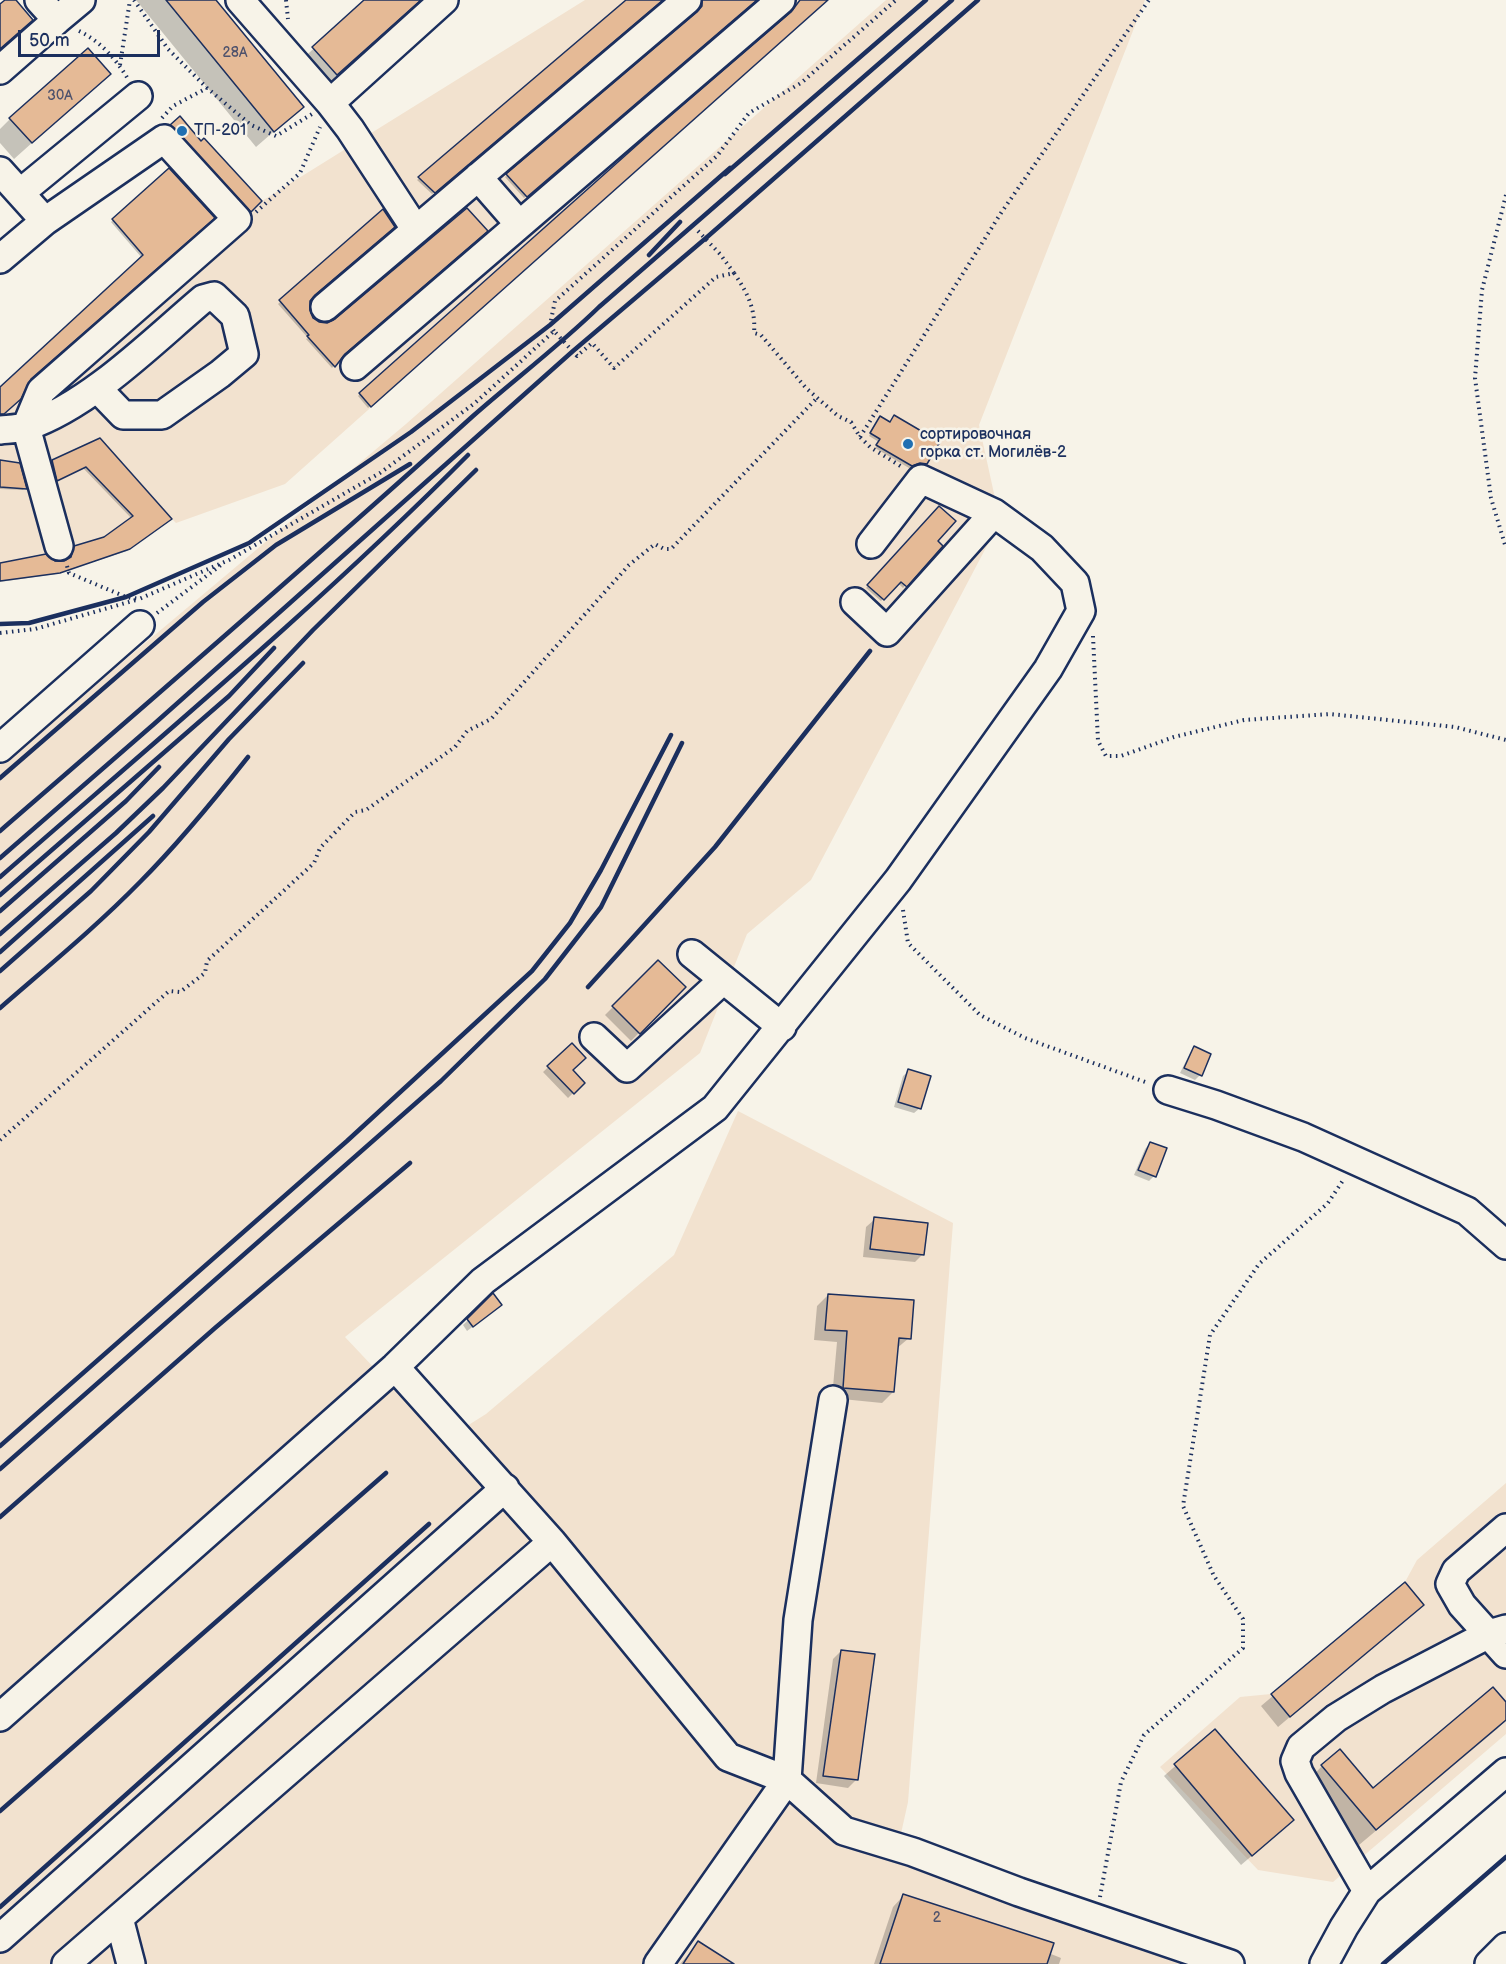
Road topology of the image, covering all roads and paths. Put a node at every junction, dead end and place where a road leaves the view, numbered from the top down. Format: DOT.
graph roads {
  1 [pos="81,0"];
  2 [pos="132,0"];
  3 [pos="240,0"];
  4 [pos="444,0"];
  5 [pos="687,0"];
  6 [pos="781,0"];
  7 [pos="896,0"];
  8 [pos="1149,0"];
  9 [pos="48,10"];
  10 [pos="120,65"];
  11 [pos="0,70"];
  12 [pos="207,88"];
  13 [pos="138,96"];
  14 [pos="330,103"];
  15 [pos="164,139"];
  16 [pos="0,171"];
  17 [pos="478,177"];
  18 [pos="20,193"];
  19 [pos="1506,195"];
  20 [pos="237,219"];
  21 [pos="45,221"];
  22 [pos="519,224"];
  23 [pos="416,230"];
  24 [pos="698,231"];
  25 [pos="0,260"];
  26 [pos="734,273"];
  27 [pos="325,307"];
  28 [pos="554,331"];
  29 [pos="355,366"];
  30 [pos="97,388"];
  31 [pos="817,398"];
  32 [pos="13,428"];
  33 [pos="860,437"];
  34 [pos="921,479"];
  35 [pos="994,513"];
  36 [pos="870,544"];
  37 [pos="59,546"];
  38 [pos="1506,548"];
  39 [pos="229,560"];
  40 [pos="855,602"];
  41 [pos="1081,611"];
  42 [pos="140,612"];
  43 [pos="0,633"];
  44 [pos="1506,741"];
  45 [pos="0,748"];
  46 [pos="898,880"];
  47 [pos="693,954"];
  48 [pos="723,981"];
  49 [pos="782,1027"];
  50 [pos="594,1036"];
  51 [pos="1168,1090"];
  52 [pos="0,1140"];
  53 [pos="1355,1162"];
  54 [pos="1506,1245"];
  55 [pos="395,1367"];
  56 [pos="833,1400"];
  57 [pos="505,1488"];
  58 [pos="1506,1528"];
  59 [pos="552,1542"];
  60 [pos="1500,1639"];
  61 [pos="0,1717"];
  62 [pos="1506,1772"];
  63 [pos="787,1780"];
  64 [pos="1367,1891"];
  65 [pos="119,1918"];
  66 [pos="1096,1918"];
  67 [pos="0,1938"];
  68 [pos="1506,1947"];
  69 [pos="66,1964"];
  70 [pos="131,1964"];
  71 [pos="658,1964"];
  72 [pos="1230,1964"];
  73 [pos="1324,1964"];
  74 [pos="1489,1964"];
  1 -- 9 [label="lane"];
  2 -- 10 [label="path"];
  2 -- 12 [label="path"];
  3 -- 14 [label="lane"];
  4 -- 14 [label="lane"];
  5 -- 17 [label="lane"];
  6 -- 22 [label="lane"];
  7 -- 28 [label="path"];
  8 -- 33 [label="path"];
  9 -- 10 [label="path"];
  9 -- 11 [label="lane"];
  10 -- 13 [label="path"];
  12 -- 14 [label="path"];
  12 -- 15 [label="path"];
  13 -- 18 [label="lane"];
  14 -- 20 [label="path"];
  14 -- 23 [label="lane"];
  15 -- 20 [label="lane"];
  15 -- 21 [label="lane"];
  16 -- 18 [label="lane"];
  17 -- 22 [label="lane"];
  17 -- 23 [label="lane"];
  18 -- 21 [label="lane"];
  19 -- 38 [label="path"];
  20 -- 32 [label="lane"];
  21 -- 25 [label="lane"];
  22 -- 29 [label="lane"];
  23 -- 27 [label="lane"];
  24 -- 26 [label="path"];
  26 -- 28 [label="path"];
  26 -- 31 [label="path"];
  28 -- 39 [label="path"];
  30 -- 30 [label="lane"];
  30 -- 32 [label="lane"];
  31 -- 33 [label="path"];
  31 -- 52 [label="path"];
  32 -- 37 [label="lane"];
  33 -- 34 [label="path"];
  34 -- 35 [label="lane"];
  34 -- 36 [label="lane"];
  35 -- 40 [label="lane"];
  35 -- 41 [label="lane"];
  37 -- 42 [label="path"];
  39 -- 42 [label="path"];
  39 -- 42 [label="path"];
  41 -- 44 [label="path"];
  41 -- 46 [label="lane"];
  42 -- 43 [label="path"];
  42 -- 45 [label="lane"];
  46 -- 49 [label="lane"];
  46 -- 51 [label="path"];
  47 -- 48 [label="lane"];
  48 -- 49 [label="lane"];
  48 -- 50 [label="lane"];
  49 -- 55 [label="lane"];
  51 -- 53 [label="lane"];
  53 -- 54 [label="lane"];
  53 -- 66 [label="path"];
  55 -- 57 [label="lane"];
  55 -- 61 [label="lane"];
  56 -- 63 [label="lane"];
  57 -- 59 [label="lane"];
  57 -- 67 [label="lane"];
  58 -- 60 [label="lane"];
  59 -- 63 [label="lane"];
  59 -- 65 [label="lane"];
  60 -- 64 [label="lane"];
  62 -- 64 [label="lane"];
  63 -- 66 [label="lane"];
  63 -- 71 [label="lane"];
  64 -- 73 [label="lane"];
  65 -- 69 [label="lane"];
  65 -- 70 [label="lane"];
  66 -- 72 [label="lane"];
  68 -- 74 [label="lane"];
}
